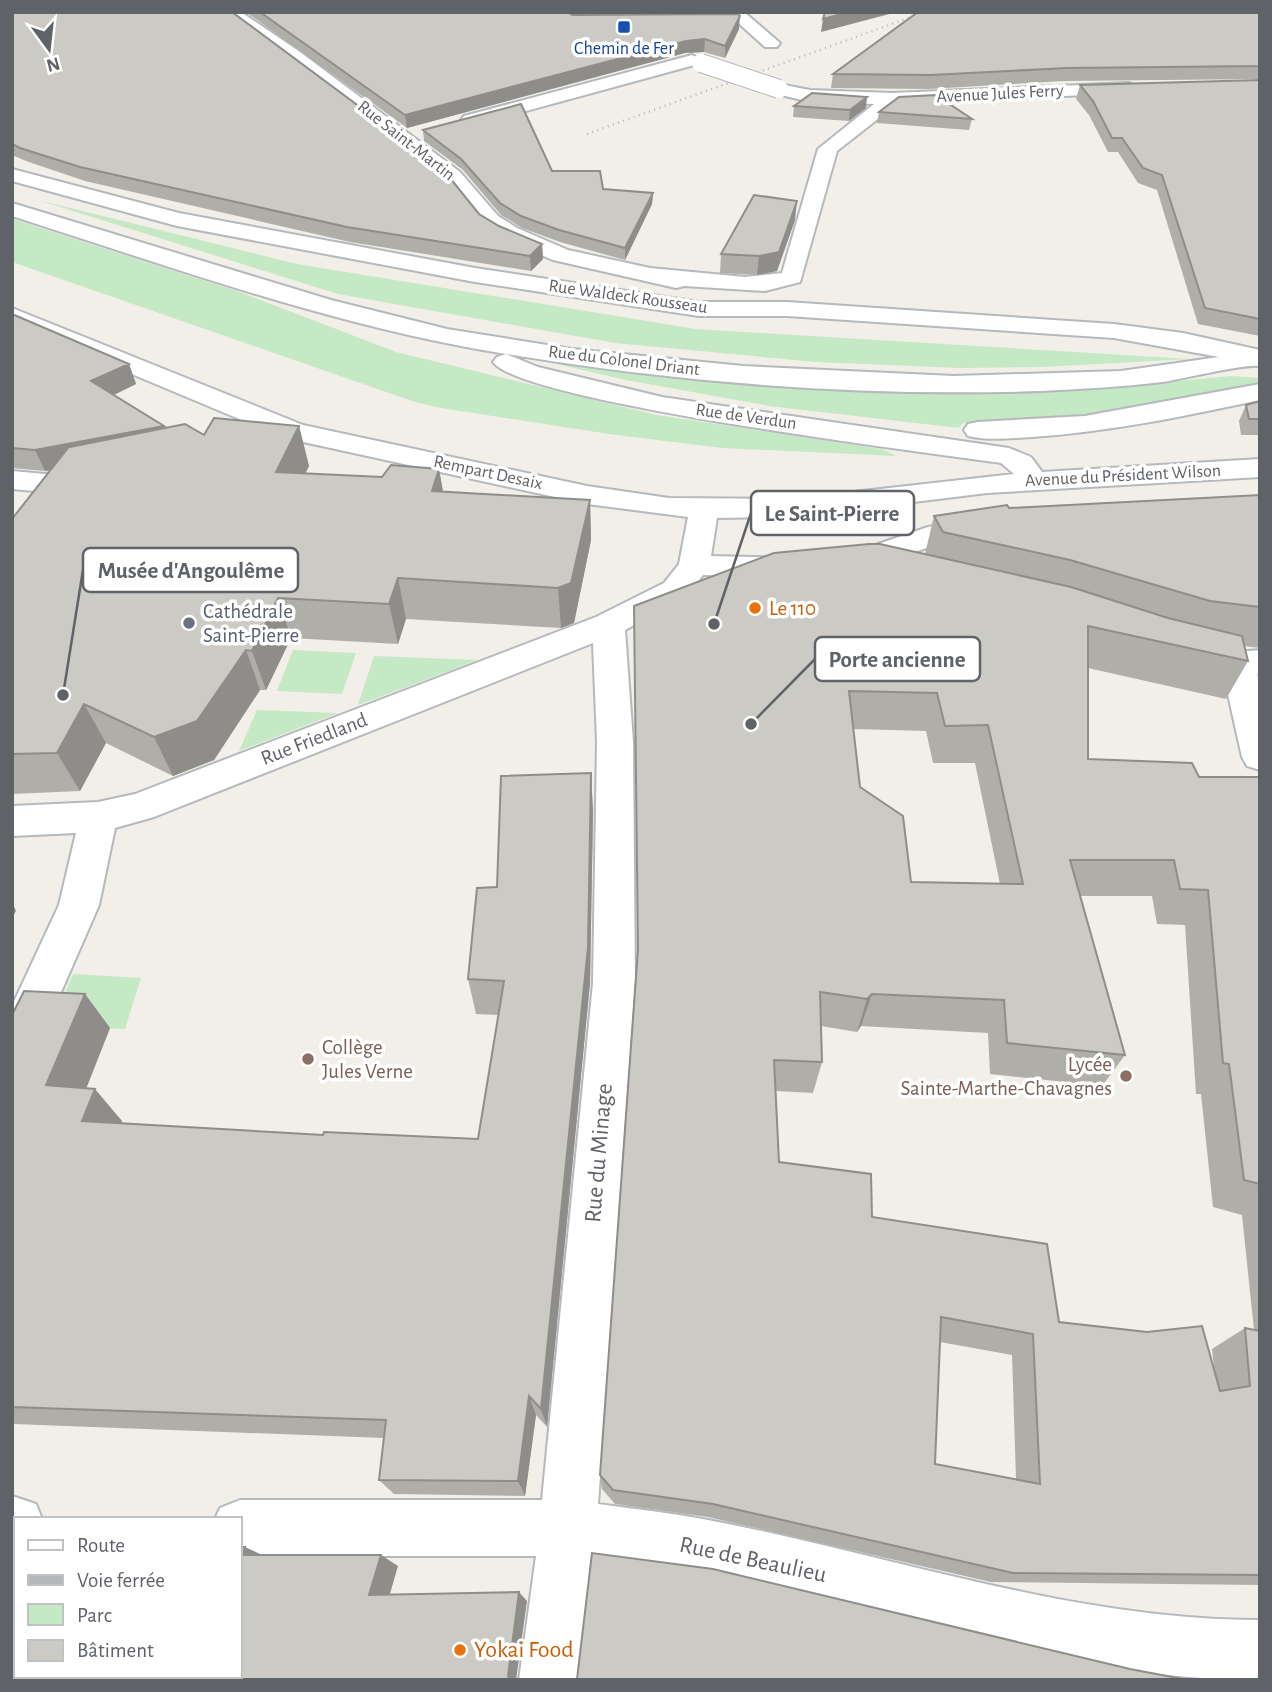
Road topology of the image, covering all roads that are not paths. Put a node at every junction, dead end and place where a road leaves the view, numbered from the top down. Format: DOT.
graph roads {
  1 [pos="230,12"];
  2 [pos="737,16"];
  3 [pos="715,19"];
  4 [pos="771,43"];
  5 [pos="667,51"];
  6 [pos="696,61"];
  7 [pos="1148,88"];
  8 [pos="892,99"];
  9 [pos="454,125"];
  10 [pos="429,131"];
  11 [pos="403,138"];
  12 [pos="12,176"];
  13 [pos="12,209"];
  14 [pos="638,274"];
  15 [pos="787,309"];
  16 [pos="12,315"];
  17 [pos="456,339"];
  18 [pos="1256,358"];
  19 [pos="1260,392"];
  20 [pos="978,430"];
  21 [pos="295,432"];
  22 [pos="254,440"];
  23 [pos="1260,468"];
  24 [pos="120,469"];
  25 [pos="12,480"];
  26 [pos="1034,481"];
  27 [pos="987,484"];
  28 [pos="704,509"];
  29 [pos="1016,525"];
  30 [pos="694,565"];
  31 [pos="850,565"];
  32 [pos="900,576"];
  33 [pos="608,625"];
  34 [pos="1164,646"];
  35 [pos="1249,663"];
  36 [pos="1260,757"];
  37 [pos="97,817"];
  38 [pos="12,821"];
  39 [pos="12,1054"];
  40 [pos="242,1528"];
  41 [pos="568,1528"];
  42 [pos="1239,1660"];
  43 [pos="549,1680"];
  1 -- 11 [label="street, Rue Saint-Martin"];
  2 -- 3 [label="street"];
  2 -- 4 [label="street"];
  5 -- 6 [label="street, Avenue Jules Ferry"];
  6 -- 8 [label="street, Avenue Jules Ferry, bridge"];
  6 -- 9 [label="street"];
  7 -- 8 [label="street, Avenue Jules Ferry"];
  8 -- 14 [label="street"];
  10 -- 11 [label="street"];
  11 -- 14 [label="street, Rue Saint-Martin"];
  12 -- 15 [label="street, Rue Waldeck Rousseau"];
  13 -- 17 [label="street, Rue du Colonel Driant"];
  14 -- 15 [label="street, Rue Saint-Martin"];
  15 -- 18 [label="street, Rue Waldeck Rousseau"];
  16 -- 21 [label="street, Rempart Desaix"];
  17 -- 18 [label="street, Rue du Colonel Driant"];
  17 -- 26 [label="street, Rue de Verdun"];
  19 -- 20 [label="street"];
  21 -- 22 [label="street"];
  21 -- 28 [label="street, Rempart Desaix"];
  23 -- 26 [label="street, Avenue du Président Wilson"];
  24 -- 25 [label="street"];
  26 -- 27 [label="street, Avenue du Président Wilson"];
  27 -- 28 [label="street, Rempart Desaix"];
  28 -- 30 [label="street"];
  29 -- 31 [label="street"];
  30 -- 31 [label="street"];
  30 -- 33 [label="street, Rue Friedland"];
  31 -- 32 [label="street"];
  33 -- 37 [label="street, Rue Friedland"];
  33 -- 41 [label="street, Rue du Minage"];
  34 -- 35 [label="street"];
  35 -- 36 [label="street"];
  37 -- 38 [label="street, Rue Friedland"];
  37 -- 39 [label="street"];
  40 -- 41 [label="street, Rue de Beaulieu"];
  41 -- 42 [label="street, Rue de Beaulieu"];
  41 -- 43 [label="street, Rue du Minage"];
}
